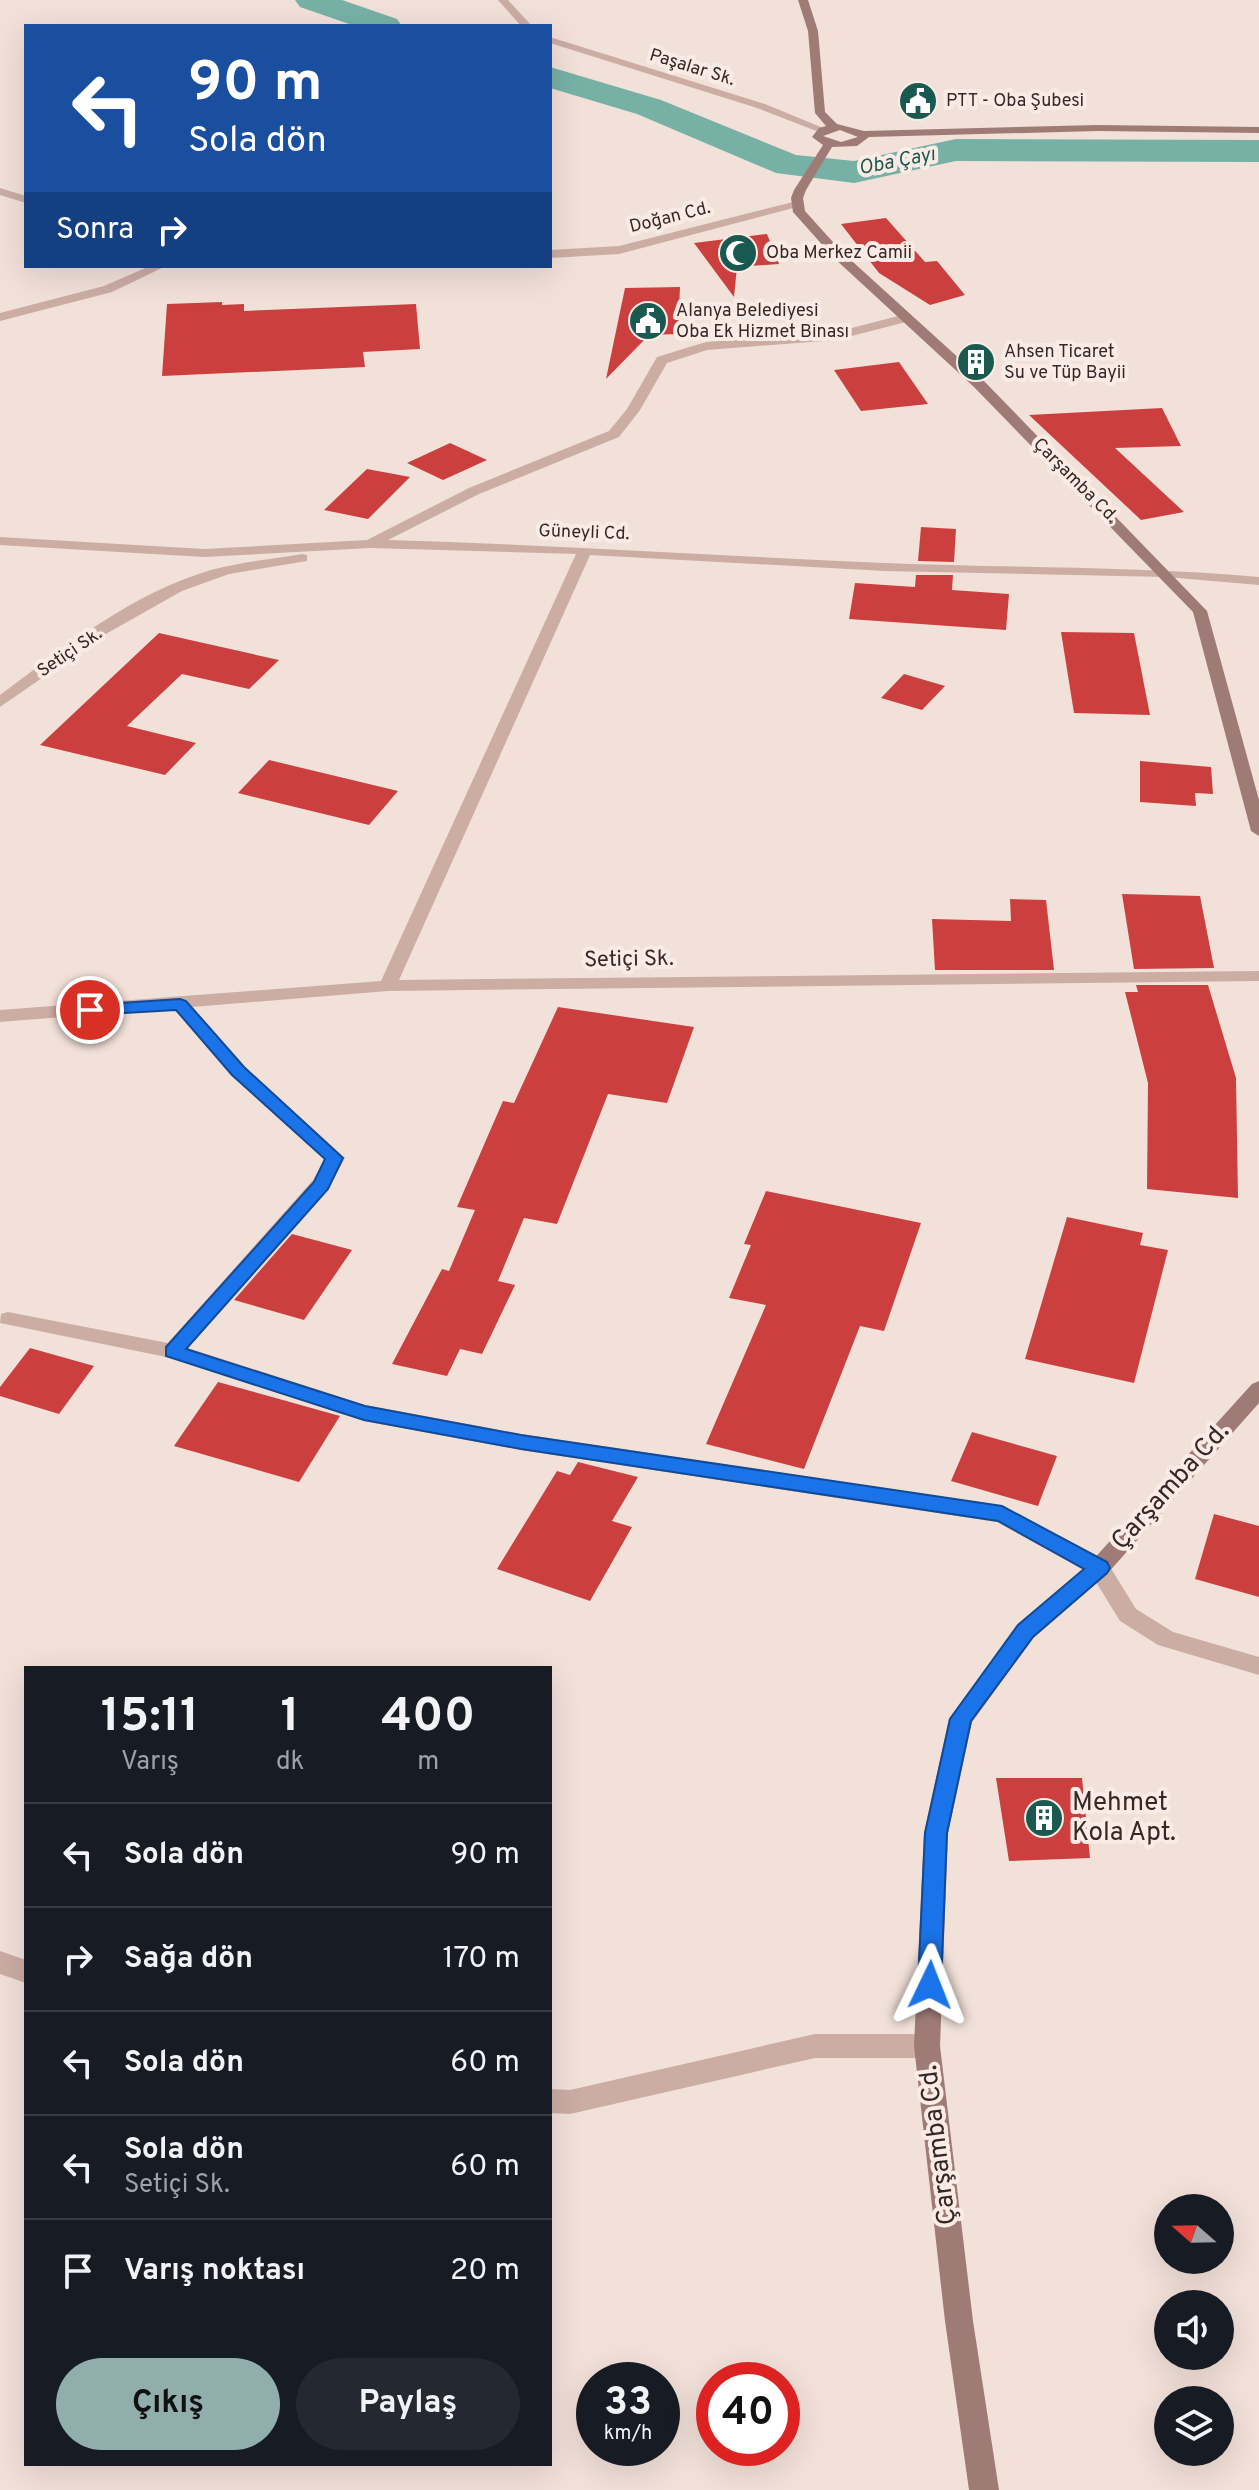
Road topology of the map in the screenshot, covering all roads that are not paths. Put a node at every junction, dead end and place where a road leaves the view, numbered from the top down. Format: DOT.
graph roads {
  1 [pos="503,0"];
  2 [pos="803,0"];
  3 [pos="525,24"];
  4 [pos="552,41"];
  5 [pos="828,129"];
  6 [pos="1259,130"];
  7 [pos="864,134"];
  8 [pos="829,144"];
  9 [pos="0,191"];
  10 [pos="799,197"];
  11 [pos="24,199"];
  12 [pos="552,254"];
  13 [pos="155,268"];
  14 [pos="0,317"];
  15 [pos="906,318"];
  16 [pos="0,541"];
  17 [pos="371,544"];
  18 [pos="585,550"];
  19 [pos="204,553"];
  20 [pos="1166,573"];
  21 [pos="208,576"];
  22 [pos="1259,581"];
  23 [pos="0,702"];
  24 [pos="1259,831"];
  25 [pos="1259,976"];
  26 [pos="388,986"];
  27 [pos="180,1004"];
  28 [pos="0,1016"];
  29 [pos="8,1319"];
  30 [pos="173,1351"];
  31 [pos="1259,1389"];
  32 [pos="1099,1568"];
  33 [pos="1259,1666"];
  34 [pos="0,1962"];
  35 [pos="24,1971"];
  36 [pos="927,2046"];
  37 [pos="552,2101"];
  38 [pos="984,2490"];
  1 -- 3 [label="street"];
  2 -- 5 [label="street"];
  4 -- 5 [label="street, Paşalar Sk."];
  5 -- 7 [label="street"];
  5 -- 8 [label="street"];
  6 -- 7 [label="street"];
  7 -- 8 [label="street"];
  8 -- 10 [label="street"];
  9 -- 11 [label="street"];
  10 -- 12 [label="street, Doğan Cd."];
  10 -- 15 [label="street, Çarşamba Cd."];
  13 -- 14 [label="street"];
  15 -- 17 [label="street"];
  15 -- 20 [label="street, Çarşamba Cd."];
  16 -- 19 [label="street, Güneyli Cd."];
  17 -- 18 [label="street, Güneyli Cd."];
  17 -- 19 [label="street, Güneyli Cd."];
  17 -- 21 [label="street, Setiçi Sk."];
  18 -- 20 [label="street, Güneyli Cd."];
  18 -- 26 [label="street"];
  19 -- 21 [label="street"];
  20 -- 22 [label="street, Güneyli Cd."];
  20 -- 24 [label="street, Çarşamba Cd."];
  21 -- 23 [label="street, Setiçi Sk."];
  25 -- 26 [label="street, Setiçi Sk."];
  26 -- 27 [label="street, Setiçi Sk."];
  27 -- 28 [label="street, Setiçi Sk."];
  27 -- 30 [label="street"];
  29 -- 30 [label="street"];
  30 -- 32 [label="street"];
  31 -- 32 [label="street, Çarşamba Cd."];
  32 -- 33 [label="street"];
  32 -- 36 [label="street, Çarşamba Cd."];
  34 -- 35 [label="street"];
  36 -- 37 [label="street"];
  36 -- 38 [label="street, Çarşamba Cd."];
}
